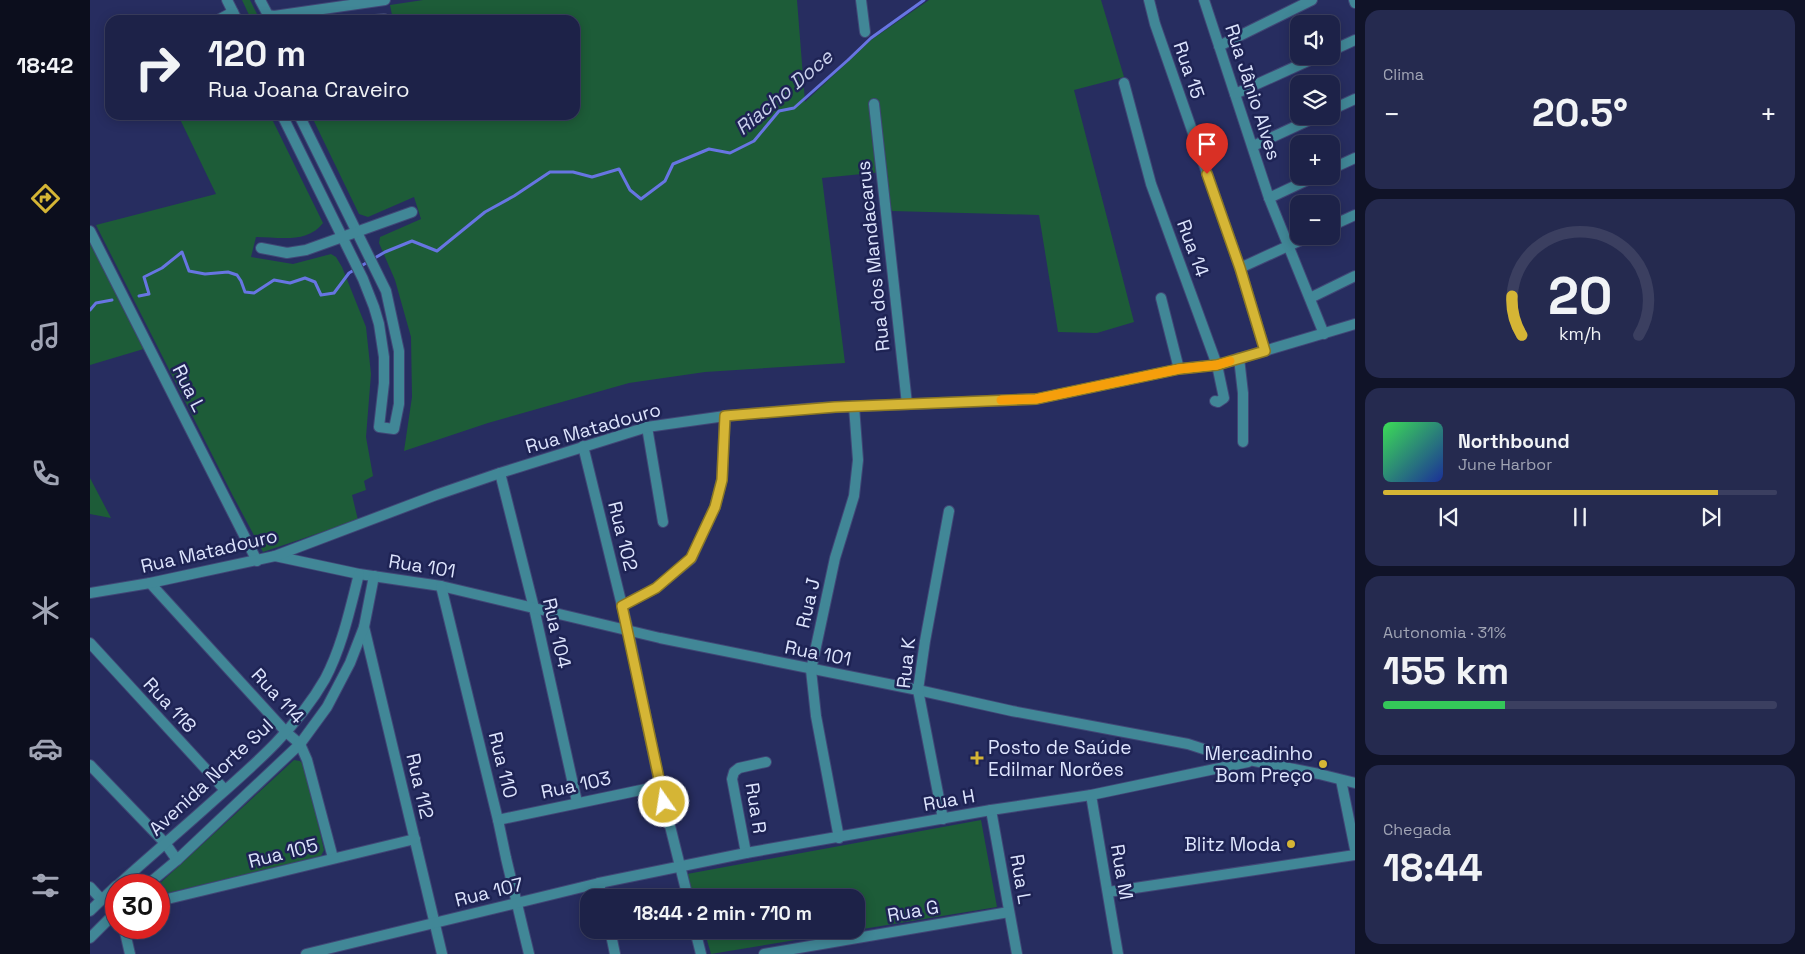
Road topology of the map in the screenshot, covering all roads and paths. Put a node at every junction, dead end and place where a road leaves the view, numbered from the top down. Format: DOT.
graph roads {
  1 [pos="227,0"];
  2 [pos="260,0"];
  3 [pos="385,0"];
  4 [pos="861,0"];
  5 [pos="1149,0"];
  6 [pos="1204,0"];
  7 [pos="1312,0"];
  8 [pos="234,15"];
  9 [pos="271,15"];
  10 [pos="281,15"];
  11 [pos="865,32"];
  12 [pos="1355,40"];
  13 [pos="1219,46"];
  14 [pos="1340,47"];
  15 [pos="1299,65"];
  16 [pos="1124,83"];
  17 [pos="1235,94"];
  18 [pos="1355,99"];
  19 [pos="874,104"];
  20 [pos="1340,106"];
  21 [pos="284,120"];
  22 [pos="302,120"];
  23 [pos="1298,125"];
  24 [pos="1252,146"];
  25 [pos="1355,158"];
  26 [pos="1340,165"];
  27 [pos="1297,185"];
  28 [pos="1270,198"];
  29 [pos="412,212"];
  30 [pos="1355,215"];
  31 [pos="1340,222"];
  32 [pos="90,230"];
  33 [pos="358,232"];
  34 [pos="342,238"];
  35 [pos="1289,246"];
  36 [pos="261,248"];
  37 [pos="1240,268"];
  38 [pos="1355,276"];
  39 [pos="1161,298"];
  40 [pos="1310,298"];
  41 [pos="1355,324"];
  42 [pos="1324,334"];
  43 [pos="1265,351"];
  44 [pos="1239,358"];
  45 [pos="1217,365"];
  46 [pos="1179,369"];
  47 [pos="1215,401"];
  48 [pos="907,404"];
  49 [pos="854,406"];
  50 [pos="725,416"];
  51 [pos="647,427"];
  52 [pos="1243,442"];
  53 [pos="583,446"];
  54 [pos="500,473"];
  55 [pos="949,511"];
  56 [pos="663,522"];
  57 [pos="275,556"];
  58 [pos="257,561"];
  59 [pos="359,574"];
  60 [pos="374,576"];
  61 [pos="150,584"];
  62 [pos="441,586"];
  63 [pos="90,593"];
  64 [pos="622,606"];
  65 [pos="534,608"];
  66 [pos="364,627"];
  67 [pos="628,630"];
  68 [pos="90,643"];
  69 [pos="811,670"];
  70 [pos="918,690"];
  71 [pos="286,732"];
  72 [pos="300,744"];
  73 [pos="1252,761"];
  74 [pos="766,762"];
  75 [pos="90,765"];
  76 [pos="1341,780"];
  77 [pos="1355,783"];
  78 [pos="660,786"];
  79 [pos="225,790"];
  80 [pos="1091,795"];
  81 [pos="577,802"];
  82 [pos="991,810"];
  83 [pos="943,819"];
  84 [pos="498,820"];
  85 [pos="839,838"];
  86 [pos="415,840"];
  87 [pos="165,843"];
  88 [pos="1355,849"];
  89 [pos="746,854"];
  90 [pos="1355,855"];
  91 [pos="333,858"];
  92 [pos="177,860"];
  93 [pos="680,867"];
  94 [pos="130,874"];
  95 [pos="160,874"];
  96 [pos="599,883"];
  97 [pos="90,887"];
  98 [pos="600,889"];
  99 [pos="686,889"];
  100 [pos="1108,892"];
  101 [pos="105,896"];
  102 [pos="170,899"];
  103 [pos="101,900"];
  104 [pos="516,903"];
  105 [pos="90,910"];
  106 [pos="1009,912"];
  107 [pos="105,923"];
  108 [pos="435,923"];
  109 [pos="90,938"];
  110 [pos="127,939"];
  111 [pos="612,939"];
  112 [pos="697,939"];
  113 [pos="130,954"];
  114 [pos="306,954"];
  115 [pos="442,954"];
  116 [pos="529,954"];
  117 [pos="615,954"];
  118 [pos="701,954"];
  119 [pos="764,954"];
  120 [pos="1017,954"];
  121 [pos="1118,954"];
  1 -- 8 [label="street"];
  2 -- 9 [label="street"];
  3 -- 10 [label="street"];
  4 -- 11 [label="street"];
  5 -- 37 [label="street, Rua 15"];
  6 -- 13 [label="street, Rua Jânio Alves"];
  7 -- 13 [label="street"];
  12 -- 14 [label="street"];
  13 -- 17 [label="street, Rua Jânio Alves"];
  15 -- 17 [label="street"];
  16 -- 45 [label="street, Rua 14"];
  17 -- 24 [label="street, Rua Jânio Alves"];
  18 -- 20 [label="street"];
  19 -- 48 [label="street, Rua dos Mandacarus"];
  21 -- 34 [label="street"];
  22 -- 33 [label="street"];
  23 -- 24 [label="street"];
  24 -- 28 [label="street, Rua Jânio Alves"];
  25 -- 26 [label="street"];
  27 -- 28 [label="street"];
  28 -- 35 [label="street, Rua Jânio Alves"];
  29 -- 33 [label="street"];
  30 -- 31 [label="street"];
  32 -- 58 [label="street, Rua L"];
  33 -- 34 [label="street"];
  33 -- 34 [label="street"];
  34 -- 36 [label="street"];
  35 -- 37 [label="street"];
  35 -- 40 [label="street, Rua Jânio Alves"];
  37 -- 43 [label="street, Rua 15"];
  38 -- 40 [label="street"];
  39 -- 46 [label="street"];
  40 -- 42 [label="street, Rua Jânio Alves"];
  41 -- 42 [label="street, Rua Matadouro"];
  42 -- 43 [label="street, Rua Matadouro"];
  43 -- 44 [label="street, Rua Matadouro"];
  44 -- 45 [label="street, Rua Matadouro"];
  44 -- 52 [label="street"];
  45 -- 46 [label="street, Rua Matadouro"];
  45 -- 47 [label="street, Rua 14"];
  46 -- 48 [label="street, Rua Matadouro"];
  48 -- 49 [label="street, Rua Matadouro"];
  49 -- 50 [label="street, Rua Matadouro"];
  49 -- 69 [label="street, Rua J"];
  50 -- 51 [label="street, Rua Matadouro"];
  50 -- 64 [label="street"];
  51 -- 53 [label="street, Rua Matadouro"];
  51 -- 56 [label="street"];
  53 -- 54 [label="street, Rua Matadouro"];
  53 -- 64 [label="street, Rua 102"];
  54 -- 57 [label="street, Rua Matadouro"];
  54 -- 65 [label="street, Rua 104"];
  55 -- 70 [label="street, Rua K"];
  57 -- 58 [label="street, Rua Matadouro"];
  57 -- 59 [label="street, Rua 101"];
  58 -- 61 [label="street, Rua Matadouro"];
  59 -- 60 [label="street, Rua 101"];
  59 -- 71 [label="street, Avenida Norte Sul"];
  60 -- 62 [label="street, Rua 101"];
  60 -- 66 [label="street, Avenida Norte Sul"];
  61 -- 63 [label="street, Rua Matadouro"];
  61 -- 71 [label="street, Rua 114"];
  62 -- 65 [label="street, Rua 101"];
  62 -- 84 [label="street, Rua 110"];
  64 -- 67 [label="street, Rua 102"];
  65 -- 67 [label="street, Rua 101"];
  65 -- 81 [label="street, Rua 104"];
  66 -- 72 [label="street, Avenida Norte Sul"];
  66 -- 86 [label="street, Rua 112"];
  67 -- 69 [label="street, Rua 101"];
  67 -- 78 [label="street, Rua 102"];
  68 -- 79 [label="street, Rua 118"];
  69 -- 70 [label="street, Rua 101"];
  69 -- 85 [label="street, Rua J"];
  70 -- 73 [label="street, Rua 101"];
  70 -- 83 [label="street, Rua K"];
  71 -- 72 [label="street, Rua 114"];
  71 -- 79 [label="street, Avenida Norte Sul"];
  72 -- 91 [label="street, Rua 114"];
  72 -- 92 [label="street, Avenida Norte Sul"];
  73 -- 76 [label="street, Rua 101"];
  73 -- 80 [label="street, Rua H"];
  74 -- 89 [label="street, Rua R"];
  75 -- 87 [label="street"];
  76 -- 77 [label="street, Rua 101"];
  76 -- 88 [label="street"];
  78 -- 81 [label="street, Rua 103"];
  78 -- 93 [label="street, Rua 102"];
  79 -- 87 [label="street, Avenida Norte Sul"];
  80 -- 82 [label="street, Rua H"];
  80 -- 100 [label="street, Rua M"];
  81 -- 84 [label="street, Rua 103"];
  82 -- 83 [label="street, Rua H"];
  82 -- 106 [label="street, Rua L"];
  83 -- 85 [label="street, Rua H"];
  84 -- 104 [label="street, Rua 110"];
  85 -- 89 [label="street, Rua H"];
  86 -- 91 [label="street, Rua 105"];
  86 -- 108 [label="street, Rua 112"];
  87 -- 92 [label="street"];
  87 -- 94 [label="street, Avenida Norte Sul"];
  89 -- 93 [label="street, Rua H"];
  90 -- 100 [label="street"];
  91 -- 102 [label="street, Rua 105"];
  92 -- 95 [label="street, Avenida Norte Sul"];
  93 -- 96 [label="street, Rua 107"];
  93 -- 99 [label="street, Rua 102"];
  96 -- 98 [label="street"];
  96 -- 104 [label="street, Rua 107"];
  97 -- 103 [label="street"];
  100 -- 121 [label="street, Rua M"];
  101 -- 103 [label="street, Avenida Norte Sul"];
  103 -- 105 [label="street, Avenida Norte Sul"];
  104 -- 108 [label="street, Rua 107"];
  104 -- 116 [label="street, Rua 110"];
  106 -- 119 [label="street, Rua G"];
  106 -- 120 [label="street, Rua L"];
  107 -- 109 [label="street"];
  108 -- 114 [label="street, Rua 107"];
  108 -- 115 [label="street, Rua 112"];
  110 -- 113 [label="street"];
  111 -- 117 [label="street"];
  112 -- 118 [label="street"];
}
